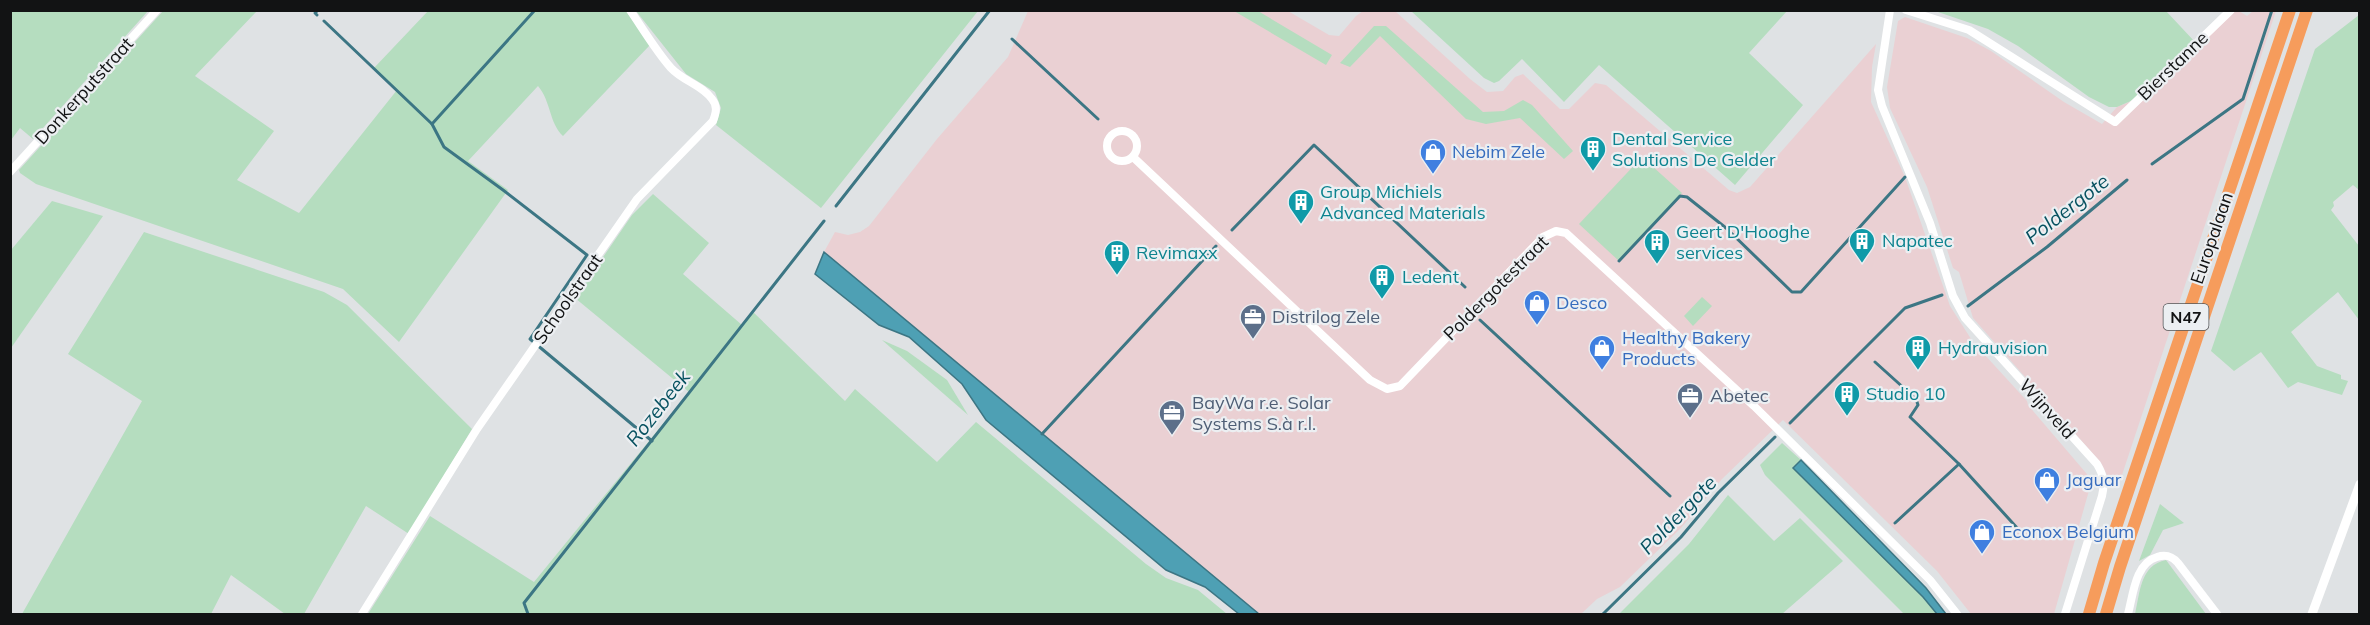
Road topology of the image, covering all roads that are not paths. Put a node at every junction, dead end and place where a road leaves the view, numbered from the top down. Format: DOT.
graph roads {
  1 [pos="157,10"];
  2 [pos="630,10"];
  3 [pos="1890,10"];
  4 [pos="1906,10"];
  5 [pos="2231,10"];
  6 [pos="2290,10"];
  7 [pos="2307,10"];
  8 [pos="1133,158"];
  9 [pos="10,172"];
  10 [pos="2360,484"];
  11 [pos="362,615"];
  12 [pos="1957,615"];
  13 [pos="2065,615"];
  14 [pos="2089,615"];
  15 [pos="2106,615"];
  16 [pos="2128,615"];
  17 [pos="2217,615"];
  18 [pos="2312,615"];
  1 -- 9 [label="street, Donkerputstraat"];
  2 -- 11 [label="street, Schoolstraat"];
  3 -- 13 [label="street, Wijnveld"];
  4 -- 5 [label="street, Bierstanne"];
  6 -- 14 [label="highway, Europalaan / N47"];
  7 -- 15 [label="highway, Europalaan / N47"];
  8 -- 8 [label="street, Poldergotestraat"];
  8 -- 12 [label="street, Poldergotestraat"];
  10 -- 18 [label="street"];
  16 -- 17 [label="street"];
}
